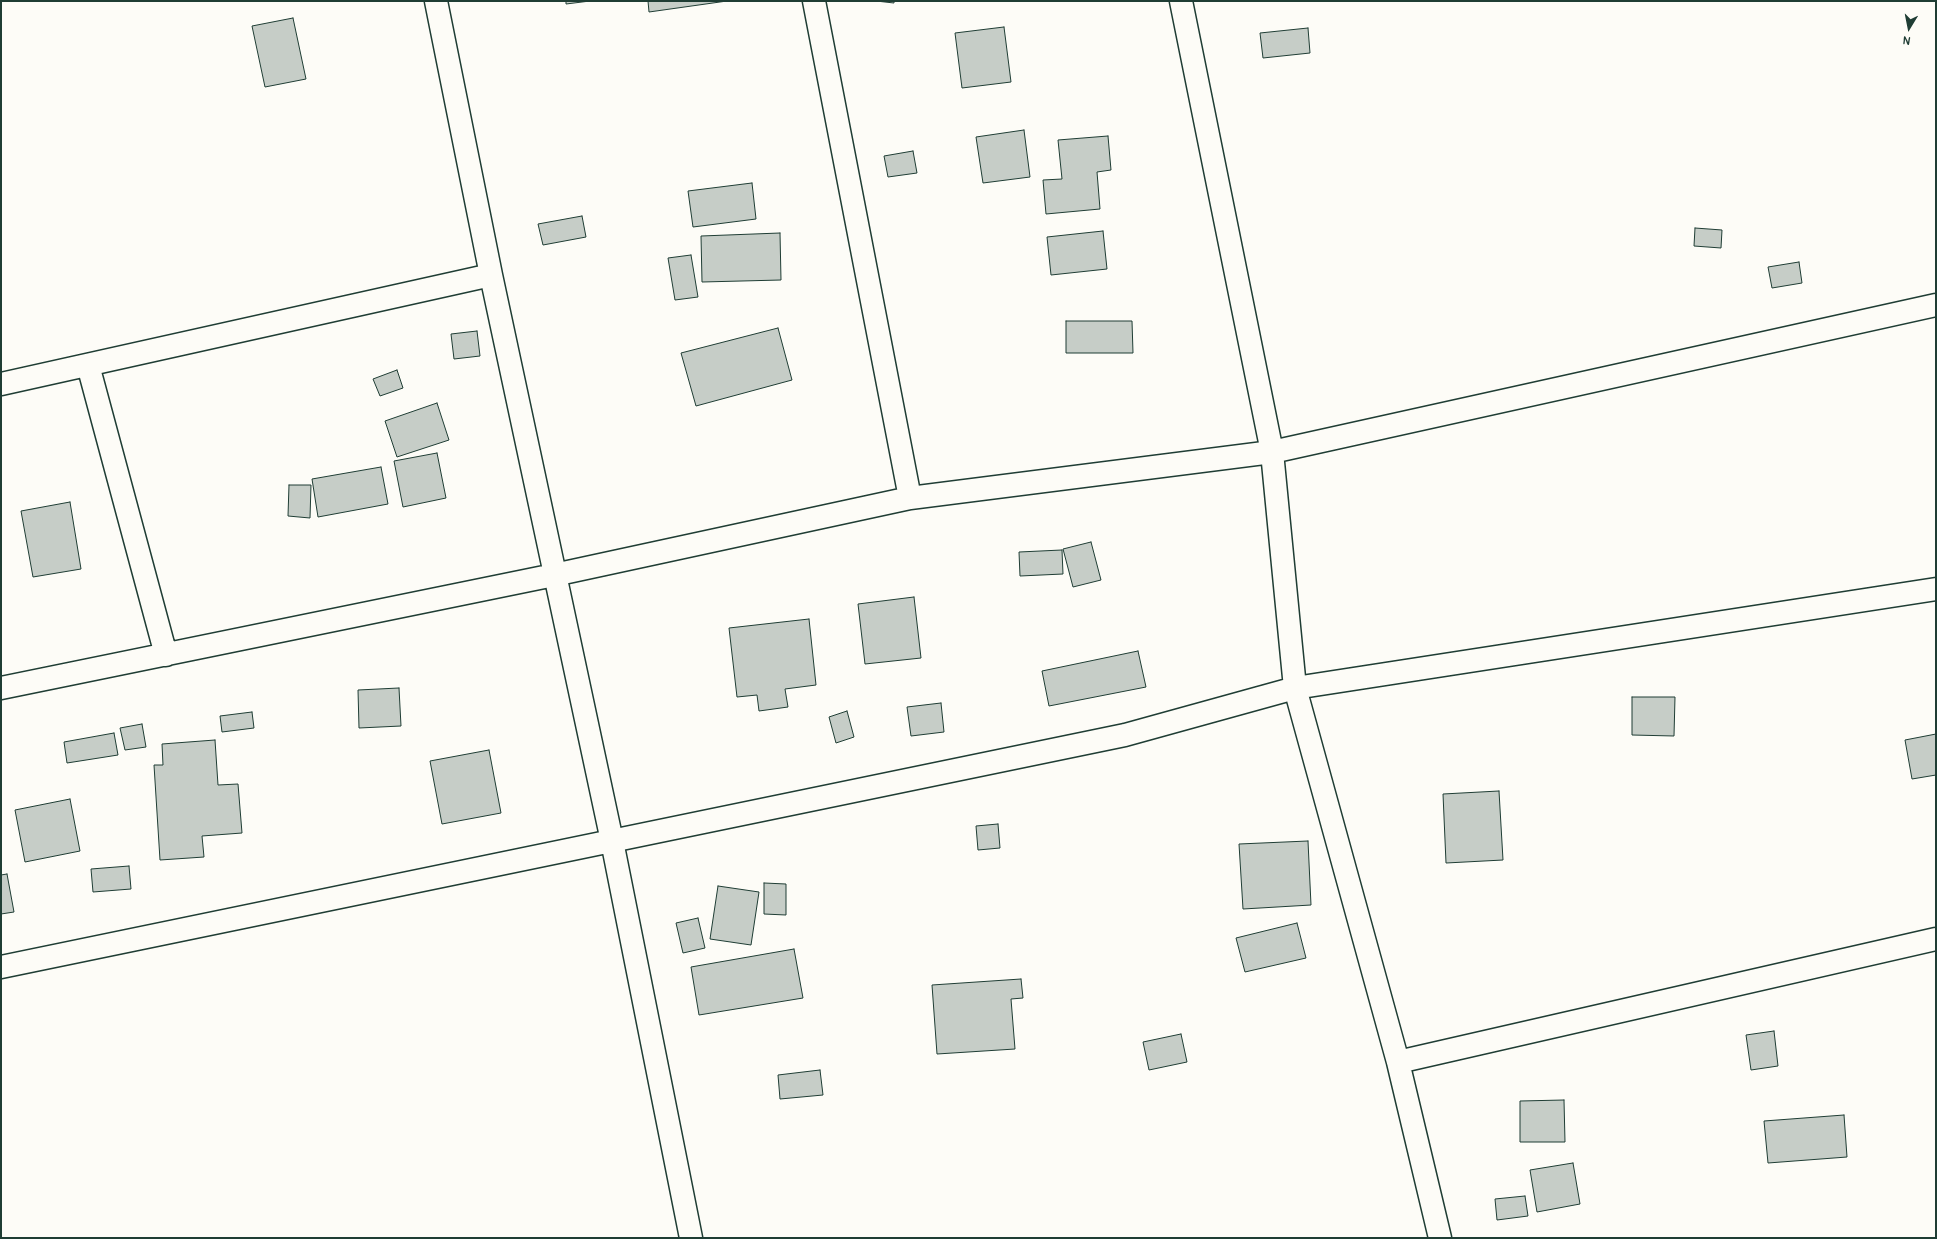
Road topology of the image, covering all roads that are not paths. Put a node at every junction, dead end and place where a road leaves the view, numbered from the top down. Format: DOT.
graph roads {
  1 [pos="436,1"];
  2 [pos="814,1"];
  3 [pos="1181,1"];
  4 [pos="491,275"];
  5 [pos="1936,306"];
  6 [pos="88,365"];
  7 [pos="1,384"];
  8 [pos="1272,452"];
  9 [pos="910,498"];
  10 [pos="554,575"];
  11 [pos="1936,589"];
  12 [pos="166,654"];
  13 [pos="1,688"];
  14 [pos="1294,688"];
  15 [pos="612,841"];
  16 [pos="1936,939"];
  17 [pos="1,967"];
  18 [pos="1398,1062"];
  19 [pos="691,1238"];
  20 [pos="1440,1238"];
  1 -- 4 [label="street"];
  2 -- 9 [label="street"];
  3 -- 8 [label="street"];
  4 -- 6 [label="street"];
  4 -- 10 [label="street"];
  5 -- 8 [label="street"];
  6 -- 7 [label="street"];
  6 -- 12 [label="street"];
  8 -- 9 [label="street"];
  8 -- 14 [label="street"];
  9 -- 10 [label="street"];
  10 -- 12 [label="street"];
  10 -- 15 [label="street"];
  11 -- 14 [label="street"];
  12 -- 13 [label="street"];
  14 -- 15 [label="street"];
  14 -- 18 [label="street"];
  15 -- 17 [label="street"];
  15 -- 19 [label="street"];
  16 -- 18 [label="street"];
  18 -- 20 [label="street"];
}
